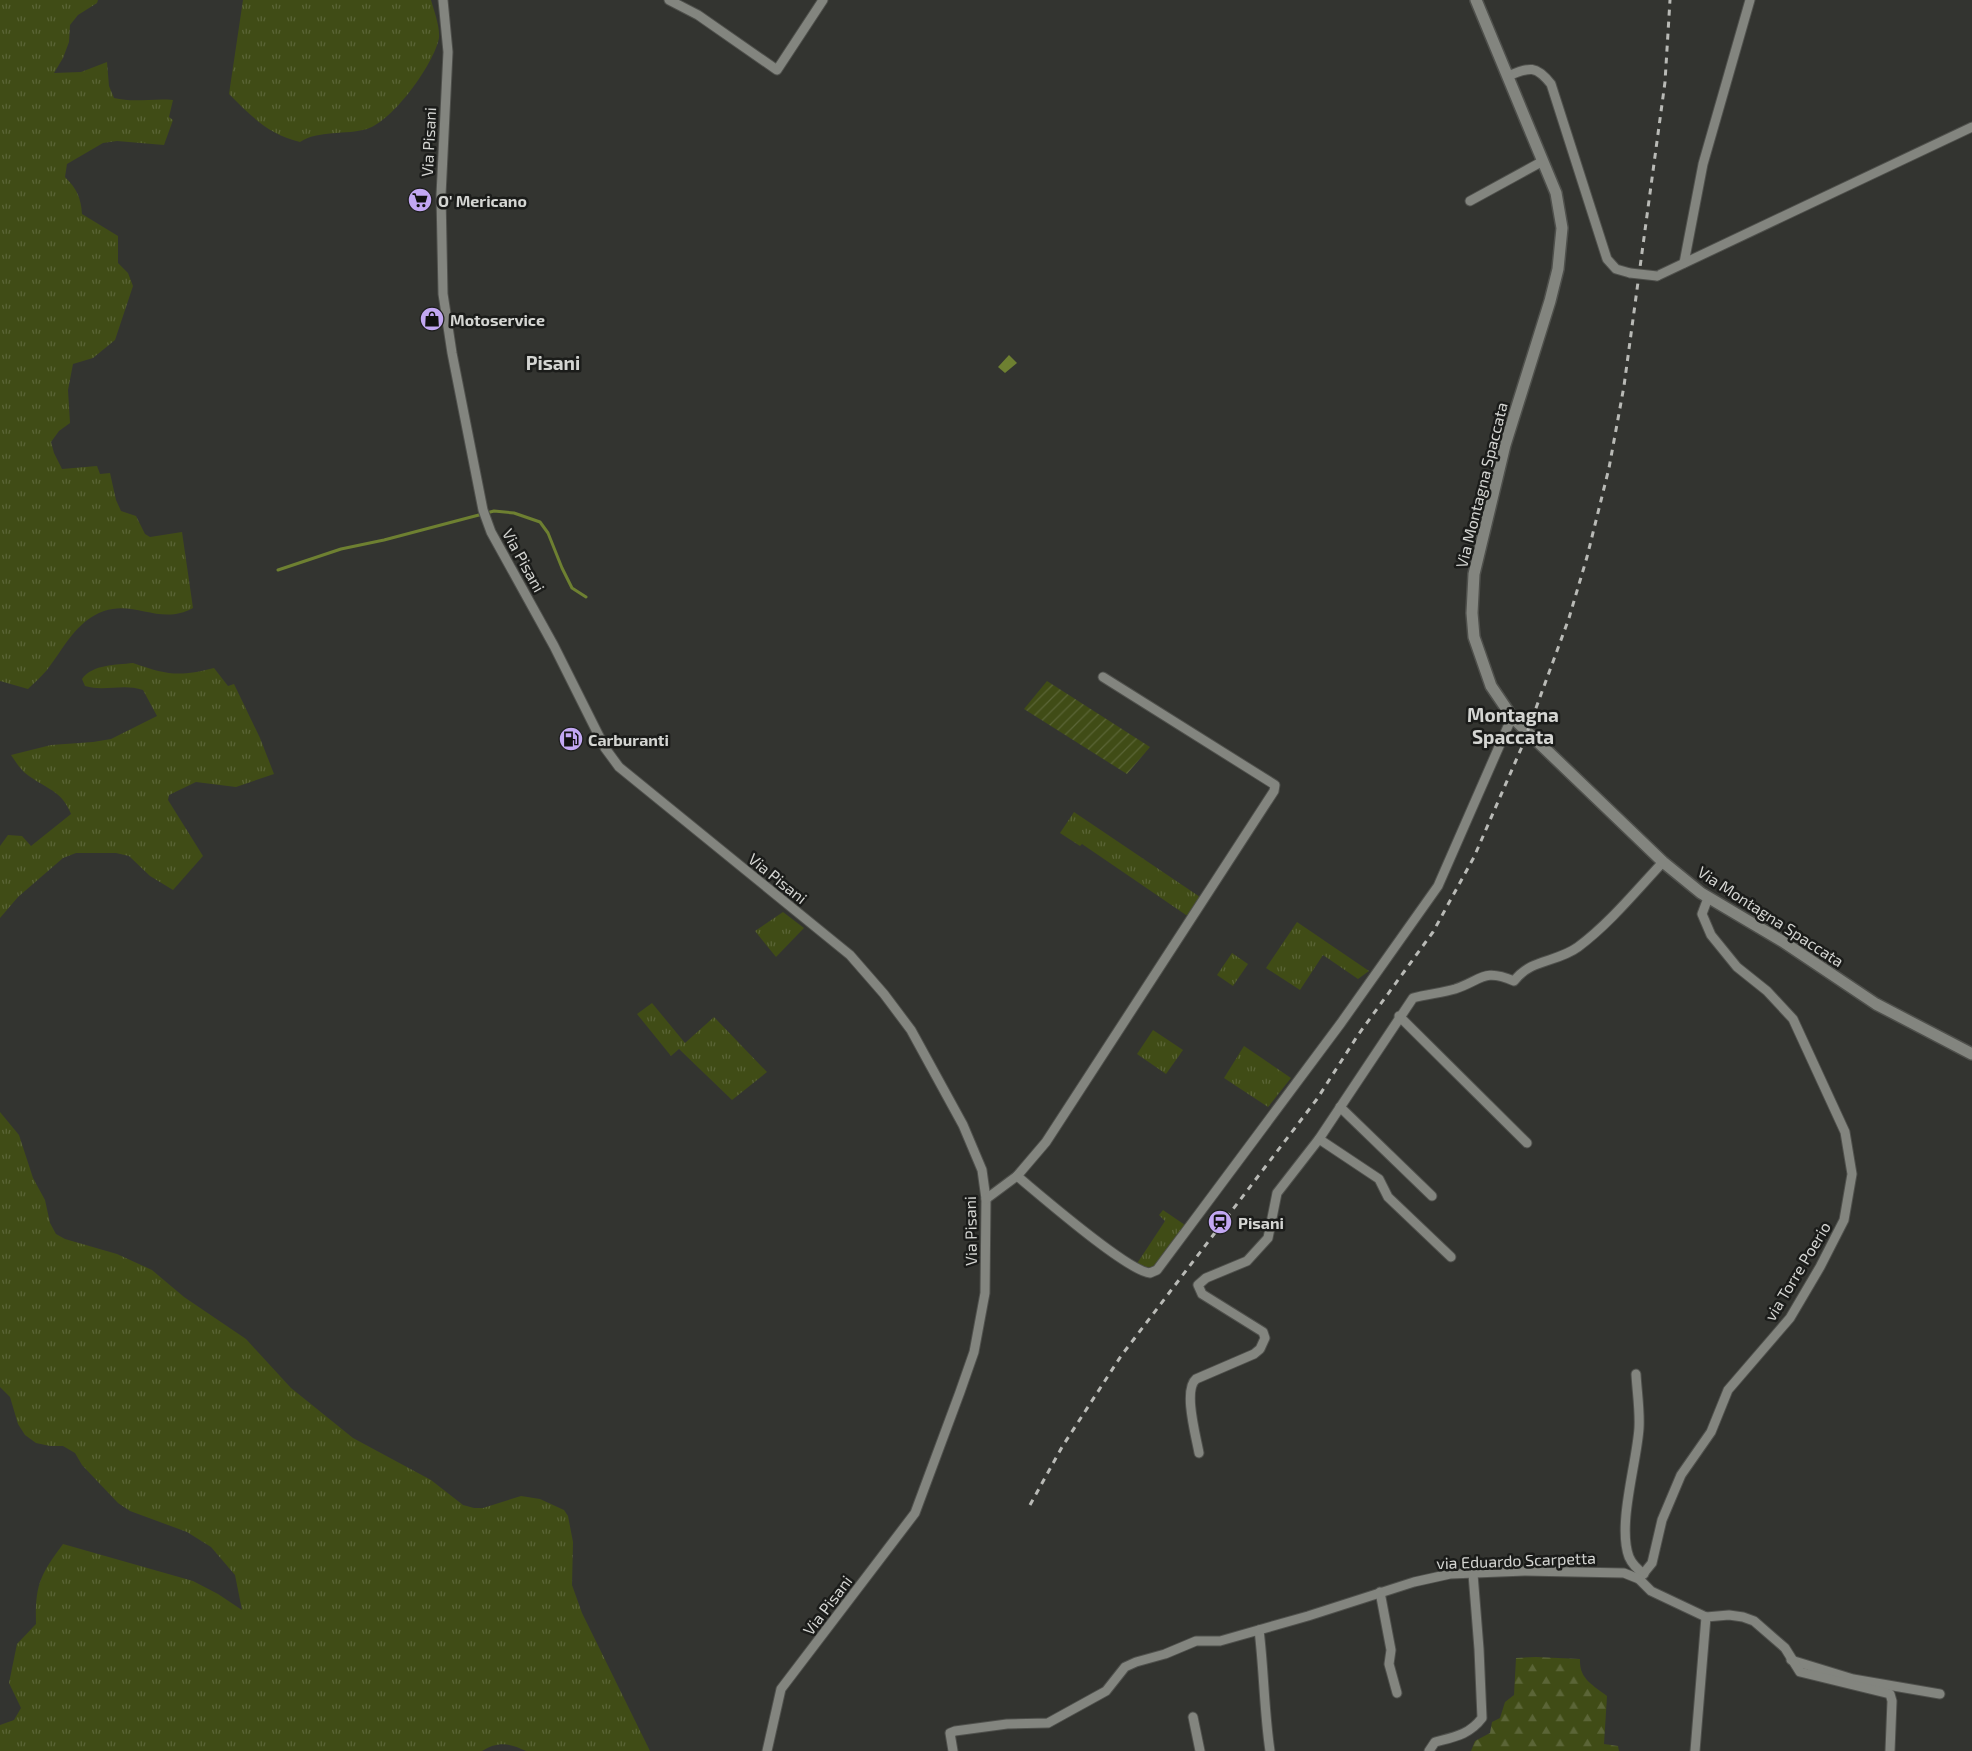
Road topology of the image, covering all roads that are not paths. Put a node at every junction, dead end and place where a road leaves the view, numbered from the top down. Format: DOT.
graph roads {
  1 [pos="442,0"];
  2 [pos="669,0"];
  3 [pos="823,0"];
  4 [pos="1476,0"];
  5 [pos="1750,0"];
  6 [pos="1508,76"];
  7 [pos="1972,127"];
  8 [pos="1544,161"];
  9 [pos="1470,201"];
  10 [pos="1684,263"];
  11 [pos="1103,677"];
  12 [pos="1512,716"];
  13 [pos="1663,862"];
  14 [pos="1708,898"];
  15 [pos="1399,1016"];
  16 [pos="1972,1054"];
  17 [pos="1340,1107"];
  18 [pos="1319,1139"];
  19 [pos="1526,1143"];
  20 [pos="1018,1176"];
  21 [pos="1432,1196"];
  22 [pos="986,1199"];
  23 [pos="1451,1257"];
  24 [pos="1636,1374"];
  25 [pos="1199,1453"];
  26 [pos="1473,1574"];
  27 [pos="1641,1576"];
  28 [pos="1380,1592"];
  29 [pos="1706,1617"];
  30 [pos="1259,1630"];
  31 [pos="1791,1660"];
  32 [pos="1397,1693"];
  33 [pos="1940,1694"];
  34 [pos="1193,1718"];
  35 [pos="767,1751"];
  36 [pos="953,1751"];
  37 [pos="1200,1751"];
  38 [pos="1270,1751"];
  39 [pos="1428,1751"];
  40 [pos="1695,1751"];
  41 [pos="1890,1751"];
  1 -- 22 [label="street, Via Pisani"];
  2 -- 3 [label="street"];
  4 -- 6 [label="main road, Via Montagna Spaccata"];
  5 -- 10 [label="street"];
  6 -- 8 [label="main road, Via Montagna Spaccata"];
  6 -- 10 [label="street, bridge"];
  7 -- 10 [label="street"];
  8 -- 9 [label="street"];
  8 -- 12 [label="main road, Via Montagna Spaccata"];
  11 -- 20 [label="street"];
  12 -- 13 [label="main road, Via Montagna Spaccata"];
  12 -- 20 [label="street"];
  13 -- 14 [label="main road, Via Montagna Spaccata"];
  13 -- 15 [label="street"];
  14 -- 16 [label="main road, Via Montagna Spaccata"];
  14 -- 27 [label="street, via Torre Poerio"];
  15 -- 17 [label="street"];
  15 -- 19 [label="street"];
  17 -- 18 [label="street"];
  17 -- 21 [label="street"];
  18 -- 23 [label="street"];
  18 -- 25 [label="street"];
  20 -- 22 [label="street"];
  22 -- 35 [label="street, Via Pisani"];
  24 -- 27 [label="street"];
  26 -- 27 [label="street, via Eduardo Scarpetta"];
  26 -- 28 [label="street, via Eduardo Scarpetta"];
  26 -- 39 [label="street"];
  27 -- 29 [label="street, via Eduardo Scarpetta"];
  28 -- 30 [label="street, via Eduardo Scarpetta"];
  28 -- 32 [label="street"];
  29 -- 31 [label="street, via Eduardo Scarpetta"];
  29 -- 40 [label="street"];
  30 -- 36 [label="street, via Eduardo Scarpetta"];
  30 -- 38 [label="street"];
  31 -- 33 [label="street"];
  31 -- 41 [label="street, via Eduardo Scarpetta"];
  34 -- 37 [label="street"];
}
